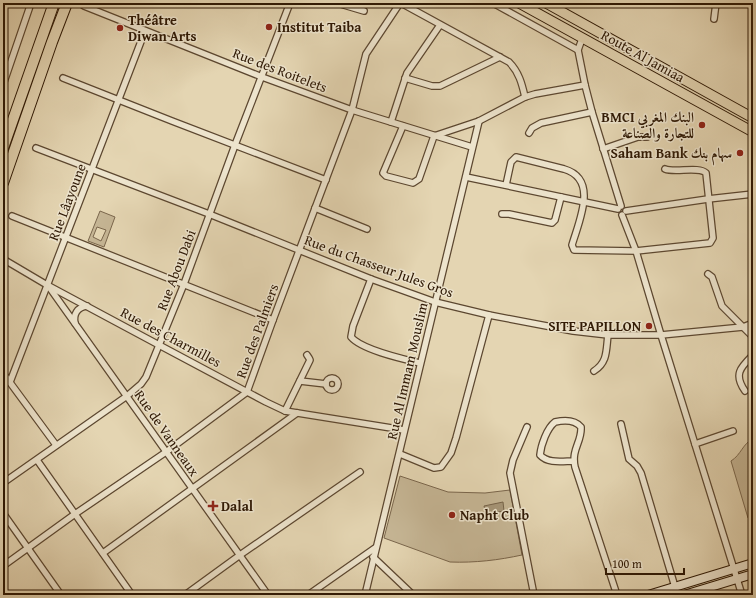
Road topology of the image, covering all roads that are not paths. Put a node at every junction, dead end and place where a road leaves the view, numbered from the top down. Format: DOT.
graph roads {
  1 [pos="28,3"];
  2 [pos="54,3"];
  3 [pos="67,3"];
  4 [pos="71,3"];
  5 [pos="290,3"];
  6 [pos="337,3"];
  7 [pos="400,3"];
  8 [pos="493,3"];
  9 [pos="519,3"];
  10 [pos="546,3"];
  11 [pos="716,3"];
  12 [pos="84,6"];
  13 [pos="364,11"];
  14 [pos="714,19"];
  15 [pos="440,25"];
  16 [pos="145,31"];
  17 [pos="582,39"];
  18 [pos="578,50"];
  19 [pos="500,57"];
  20 [pos="262,77"];
  21 [pos="63,78"];
  22 [pos="405,78"];
  23 [pos="3,86"];
  24 [pos="585,86"];
  25 [pos="526,97"];
  26 [pos="119,100"];
  27 [pos="352,110"];
  28 [pos="592,112"];
  29 [pos="753,118"];
  30 [pos="478,121"];
  31 [pos="391,122"];
  32 [pos="403,126"];
  33 [pos="6,132"];
  34 [pos="753,132"];
  35 [pos="529,133"];
  36 [pos="434,136"];
  37 [pos="19,137"];
  38 [pos="646,137"];
  39 [pos="235,145"];
  40 [pos="472,147"];
  41 [pos="3,148"];
  42 [pos="36,148"];
  43 [pos="603,149"];
  44 [pos="92,169"];
  45 [pos="665,169"];
  46 [pos="466,177"];
  47 [pos="326,180"];
  48 [pos="3,183"];
  49 [pos="506,185"];
  50 [pos="753,194"];
  51 [pos="561,197"];
  52 [pos="708,199"];
  53 [pos="585,201"];
  54 [pos="315,208"];
  55 [pos="619,208"];
  56 [pos="624,213"];
  57 [pos="209,214"];
  58 [pos="502,214"];
  59 [pos="12,216"];
  60 [pos="367,228"];
  61 [pos="66,237"];
  62 [pos="299,251"];
  63 [pos="636,251"];
  64 [pos="3,259"];
  65 [pos="708,274"];
  66 [pos="371,279"];
  67 [pos="184,284"];
  68 [pos="47,285"];
  69 [pos="435,302"];
  70 [pos="87,306"];
  71 [pos="489,315"];
  72 [pos="273,320"];
  73 [pos="753,323"];
  74 [pos="75,324"];
  75 [pos="743,327"];
  76 [pos="608,335"];
  77 [pos="661,335"];
  78 [pos="753,337"];
  79 [pos="159,345"];
  80 [pos="307,355"];
  81 [pos="753,355"];
  82 [pos="420,363"];
  83 [pos="594,371"];
  84 [pos="3,373"];
  85 [pos="300,381"];
  86 [pos="10,382"];
  87 [pos="326,384"];
  88 [pos="745,391"];
  89 [pos="247,392"];
  90 [pos="127,396"];
  91 [pos="285,411"];
  92 [pos="298,413"];
  93 [pos="621,424"];
  94 [pos="527,427"];
  95 [pos="404,430"];
  96 [pos="733,431"];
  97 [pos="695,444"];
  98 [pos="56,445"];
  99 [pos="166,452"];
  100 [pos="400,454"];
  101 [pos="37,460"];
  102 [pos="574,461"];
  103 [pos="360,472"];
  104 [pos="3,483"];
  105 [pos="193,490"];
  106 [pos="3,513"];
  107 [pos="75,514"];
  108 [pos="28,548"];
  109 [pos="375,548"];
  110 [pos="103,553"];
  111 [pos="240,555"];
  112 [pos="373,557"];
  113 [pos="753,563"];
  114 [pos="3,566"];
  115 [pos="734,569"];
  116 [pos="753,574"];
  117 [pos="737,579"];
  118 [pos="675,587"];
  119 [pos="61,595"];
  120 [pos="132,595"];
  121 [pos="185,595"];
  122 [pos="268,595"];
  123 [pos="308,595"];
  124 [pos="365,595"];
  125 [pos="413,595"];
  126 [pos="534,595"];
  127 [pos="618,595"];
  128 [pos="648,595"];
  129 [pos="684,595"];
  130 [pos="742,595"];
  1 -- 23 [label="street"];
  2 -- 33 [label="highway"];
  3 -- 37 [label="highway"];
  4 -- 37 [label="highway"];
  5 -- 20 [label="street, Rue Abou Dabi"];
  6 -- 13 [label="street"];
  7 -- 15 [label="street"];
  7 -- 27 [label="street, Rue des Palmiers"];
  8 -- 18 [label="street"];
  9 -- 17 [label="main road, Route Al Jamiaa"];
  10 -- 29 [label="main road, Route Al Jamiaa"];
  11 -- 14 [label="street"];
  12 -- 16 [label="street, Rue des Roitelets"];
  15 -- 19 [label="street"];
  15 -- 22 [label="street"];
  16 -- 20 [label="street, Rue des Roitelets"];
  16 -- 26 [label="street, Rue Lâayoune"];
  17 -- 18 [label="street"];
  17 -- 34 [label="main road, Route Al Jamiaa"];
  18 -- 24 [label="street"];
  19 -- 22 [label="street"];
  19 -- 25 [label="street"];
  20 -- 27 [label="street, Rue des Roitelets"];
  20 -- 39 [label="street, Rue Abou Dabi"];
  21 -- 26 [label="street"];
  22 -- 31 [label="street"];
  24 -- 25 [label="street"];
  24 -- 28 [label="street"];
  25 -- 30 [label="street"];
  26 -- 39 [label="street"];
  26 -- 44 [label="street, Rue Lâayoune"];
  27 -- 31 [label="street, Rue des Roitelets"];
  27 -- 47 [label="street, Rue des Palmiers"];
  28 -- 35 [label="street"];
  28 -- 43 [label="street"];
  30 -- 36 [label="street"];
  30 -- 40 [label="street, Rue Al Immam Mouslim"];
  31 -- 32 [label="street, Rue des Roitelets"];
  32 -- 36 [label="street, Rue des Roitelets"];
  32 -- 36 [label="street"];
  33 -- 41 [label="highway"];
  36 -- 40 [label="street, Rue des Roitelets"];
  37 -- 48 [label="highway"];
  38 -- 43 [label="street"];
  39 -- 47 [label="street"];
  39 -- 57 [label="street, Rue Abou Dabi"];
  40 -- 46 [label="street, Rue Al Immam Mouslim"];
  42 -- 44 [label="street, Rue du Chasseur Jules Gros"];
  43 -- 55 [label="street"];
  44 -- 57 [label="street, Rue du Chasseur Jules Gros"];
  44 -- 61 [label="street, Rue Lâayoune"];
  45 -- 52 [label="street"];
  46 -- 49 [label="street"];
  46 -- 69 [label="street, Rue Al Immam Mouslim"];
  47 -- 54 [label="street, Rue des Palmiers"];
  49 -- 51 [label="street"];
  49 -- 53 [label="street"];
  50 -- 52 [label="street"];
  51 -- 53 [label="street"];
  51 -- 58 [label="street"];
  52 -- 56 [label="street"];
  52 -- 63 [label="street"];
  53 -- 55 [label="street"];
  53 -- 63 [label="street"];
  54 -- 60 [label="street"];
  54 -- 62 [label="street, Rue des Palmiers"];
  55 -- 56 [label="street"];
  56 -- 63 [label="street"];
  57 -- 62 [label="street, Rue du Chasseur Jules Gros"];
  57 -- 67 [label="street, Rue Abou Dabi"];
  59 -- 61 [label="street"];
  61 -- 67 [label="street"];
  61 -- 68 [label="street, Rue Lâayoune"];
  62 -- 66 [label="street, Rue du Chasseur Jules Gros"];
  62 -- 72 [label="street, Rue des Palmiers"];
  63 -- 77 [label="street"];
  64 -- 68 [label="street, Rue des Charmilles"];
  65 -- 75 [label="street"];
  66 -- 69 [label="street, Rue du Chasseur Jules Gros"];
  66 -- 82 [label="street"];
  67 -- 72 [label="street"];
  67 -- 79 [label="street, Rue Abou Dabi"];
  68 -- 70 [label="street, Rue des Charmilles"];
  68 -- 74 [label="street, Rue de Vanneaux"];
  68 -- 86 [label="street, Rue Lâayoune"];
  69 -- 71 [label="street, Rue du Chasseur Jules Gros"];
  69 -- 82 [label="street, Rue Al Immam Mouslim"];
  70 -- 74 [label="street"];
  70 -- 79 [label="street, Rue des Charmilles"];
  71 -- 76 [label="street, Rue du Chasseur Jules Gros"];
  71 -- 100 [label="street"];
  72 -- 89 [label="street, Rue des Palmiers"];
  73 -- 75 [label="street, Rue du Chasseur Jules Gros"];
  74 -- 90 [label="street, Rue de Vanneaux"];
  75 -- 77 [label="street, Rue du Chasseur Jules Gros"];
  75 -- 78 [label="street"];
  76 -- 77 [label="street, Rue du Chasseur Jules Gros"];
  76 -- 83 [label="street"];
  77 -- 97 [label="street"];
  79 -- 89 [label="street, Rue des Charmilles"];
  79 -- 90 [label="street, Rue Abou Dabi"];
  80 -- 85 [label="street"];
  81 -- 88 [label="street"];
  82 -- 95 [label="street, Rue Al Immam Mouslim"];
  84 -- 86 [label="street"];
  85 -- 87 [label="street"];
  85 -- 91 [label="street"];
  86 -- 98 [label="street"];
  89 -- 91 [label="street, Rue des Charmilles"];
  89 -- 99 [label="street, Rue des Palmiers"];
  90 -- 98 [label="street, Rue Abou Dabi"];
  90 -- 99 [label="street, Rue de Vanneaux"];
  91 -- 92 [label="street, Rue des Charmilles"];
  92 -- 95 [label="street, Rue des Charmilles"];
  92 -- 105 [label="street"];
  93 -- 118 [label="street"];
  94 -- 126 [label="street"];
  95 -- 100 [label="street, Rue Al Immam Mouslim"];
  96 -- 97 [label="street"];
  97 -- 115 [label="street"];
  98 -- 101 [label="street, Rue Abou Dabi"];
  99 -- 105 [label="street, Rue de Vanneaux"];
  99 -- 107 [label="street, Rue des Palmiers"];
  100 -- 109 [label="street, Rue Al Immam Mouslim"];
  101 -- 104 [label="street, Rue Abou Dabi"];
  101 -- 107 [label="street"];
  102 -- 102 [label="street"];
  102 -- 127 [label="street"];
  103 -- 111 [label="street"];
  105 -- 110 [label="street"];
  105 -- 111 [label="street, Rue de Vanneaux"];
  106 -- 108 [label="street"];
  107 -- 108 [label="street, Rue des Palmiers"];
  107 -- 110 [label="street"];
  108 -- 114 [label="street, Rue des Palmiers"];
  108 -- 119 [label="street"];
  109 -- 112 [label="street, Rue Al Immam Mouslim"];
  109 -- 123 [label="street"];
  110 -- 120 [label="street"];
  111 -- 121 [label="street"];
  111 -- 122 [label="street, Rue de Vanneaux"];
  112 -- 124 [label="street, Rue Al Immam Mouslim"];
  112 -- 125 [label="street"];
  113 -- 115 [label="street"];
  115 -- 117 [label="street"];
  115 -- 118 [label="street"];
  116 -- 117 [label="street"];
  117 -- 129 [label="street"];
  117 -- 130 [label="street"];
  118 -- 128 [label="street"];
}
